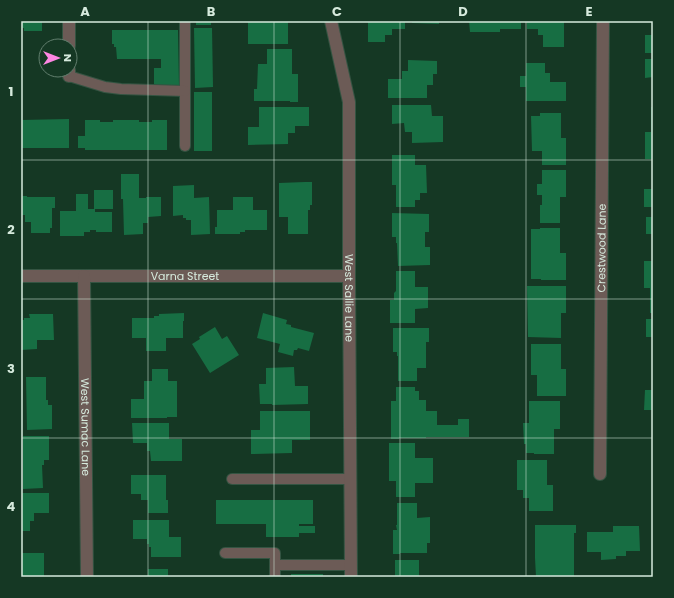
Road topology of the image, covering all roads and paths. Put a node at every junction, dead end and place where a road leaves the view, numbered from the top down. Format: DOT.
graph roads {
  1 [pos="69,21"];
  2 [pos="185,21"];
  3 [pos="331,21"];
  4 [pos="603,21"];
  5 [pos="69,38"];
  6 [pos="78,76"];
  7 [pos="185,91"];
  8 [pos="185,146"];
  9 [pos="21,276"];
  10 [pos="84,276"];
  11 [pos="349,276"];
  12 [pos="600,474"];
  13 [pos="232,479"];
  14 [pos="350,479"];
  15 [pos="225,553"];
  16 [pos="275,565"];
  17 [pos="351,571"];
  18 [pos="88,577"];
  19 [pos="275,577"];
  1 -- 5 [label="street"];
  2 -- 7 [label="lane"];
  3 -- 11 [label="street, West Sallie Lane"];
  4 -- 12 [label="street, Crestwood Lane"];
  6 -- 7 [label="lane"];
  7 -- 8 [label="lane"];
  9 -- 10 [label="street, Varna Street"];
  10 -- 11 [label="street, Varna Street"];
  10 -- 18 [label="street, West Sumac Lane"];
  11 -- 14 [label="street, West Sallie Lane"];
  13 -- 14 [label="lane"];
  14 -- 17 [label="street, West Sallie Lane"];
  15 -- 16 [label="lane"];
  16 -- 17 [label="lane"];
  16 -- 19 [label="lane"];
}
